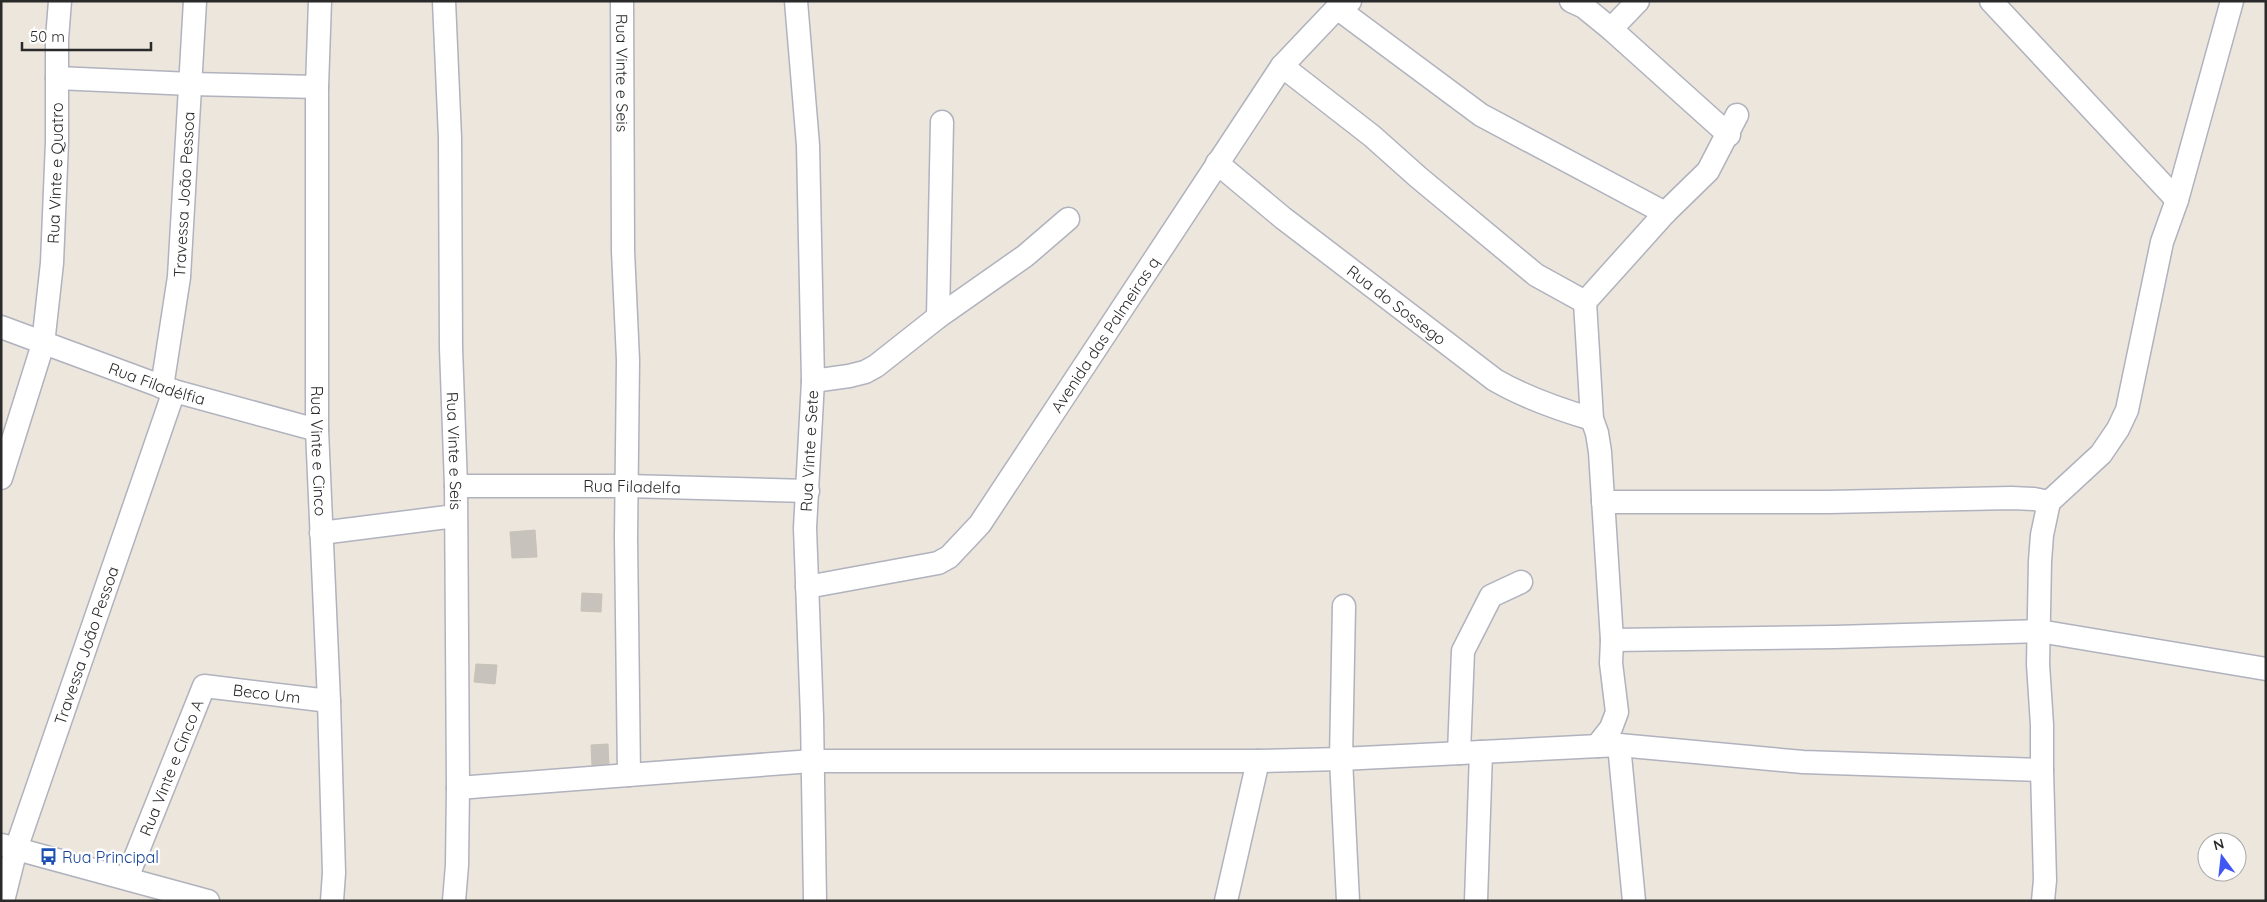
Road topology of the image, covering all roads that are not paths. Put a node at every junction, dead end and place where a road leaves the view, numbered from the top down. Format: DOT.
graph roads {
  1 [pos="60,1"];
  2 [pos="196,1"];
  3 [pos="320,1"];
  4 [pos="444,1"];
  5 [pos="622,1"];
  6 [pos="796,1"];
  7 [pos="1571,1"];
  8 [pos="1638,1"];
  9 [pos="1991,1"];
  10 [pos="2232,1"];
  11 [pos="1344,5"];
  12 [pos="1611,29"];
  13 [pos="1282,66"];
  14 [pos="58,78"];
  15 [pos="191,84"];
  16 [pos="317,87"];
  17 [pos="942,122"];
  18 [pos="1217,163"];
  19 [pos="2177,200"];
  20 [pos="1665,212"];
  21 [pos="1068,219"];
  22 [pos="1585,302"];
  23 [pos="938,317"];
  24 [pos="1,328"];
  25 [pos="43,344"];
  26 [pos="813,380"];
  27 [pos="168,389"];
  28 [pos="1592,419"];
  29 [pos="317,430"];
  30 [pos="1,478"];
  31 [pos="456,486"];
  32 [pos="627,486"];
  33 [pos="808,491"];
  34 [pos="1603,502"];
  35 [pos="2049,502"];
  36 [pos="455,516"];
  37 [pos="321,533"];
  38 [pos="1521,582"];
  39 [pos="807,587"];
  40 [pos="1344,606"];
  41 [pos="2040,631"];
  42 [pos="1612,640"];
  43 [pos="2266,669"];
  44 [pos="204,686"];
  45 [pos="329,701"];
  46 [pos="1608,745"];
  47 [pos="1470,753"];
  48 [pos="1341,759"];
  49 [pos="812,761"];
  50 [pos="1258,761"];
  51 [pos="2042,770"];
  52 [pos="629,775"];
  53 [pos="458,788"];
  54 [pos="9,847"];
  55 [pos="127,878"];
  56 [pos="3,901"];
  57 [pos="208,901"];
  58 [pos="332,901"];
  59 [pos="454,901"];
  60 [pos="815,901"];
  61 [pos="1226,901"];
  62 [pos="1348,901"];
  63 [pos="1476,901"];
  64 [pos="1634,901"];
  65 [pos="2043,901"];
  1 -- 14 [label="street, Rua Vinte e Quatro"];
  2 -- 15 [label="street, Travessa João Pessoa"];
  3 -- 16 [label="street, Rua Vinte e Cinco"];
  4 -- 31 [label="street, Rua Vinte e Seis"];
  5 -- 32 [label="street, Rua Vinte e Seis"];
  6 -- 26 [label="street, Rua Vinte e Sete"];
  7 -- 12 [label="street"];
  8 -- 12 [label="street"];
  9 -- 19 [label="street"];
  10 -- 19 [label="street"];
  11 -- 13 [label="street, Avenida das Palmeiras q"];
  11 -- 20 [label="street"];
  12 -- 20 [label="street"];
  13 -- 18 [label="street, Avenida das Palmeiras q"];
  13 -- 22 [label="street"];
  14 -- 15 [label="street"];
  14 -- 25 [label="street, Rua Vinte e Quatro"];
  15 -- 16 [label="street"];
  15 -- 27 [label="street, Travessa João Pessoa"];
  16 -- 29 [label="street, Rua Vinte e Cinco"];
  17 -- 23 [label="street"];
  18 -- 28 [label="street, Rua do Sossego"];
  18 -- 39 [label="street, Avenida das Palmeiras q"];
  19 -- 35 [label="street"];
  20 -- 22 [label="street"];
  21 -- 23 [label="street"];
  22 -- 28 [label="street"];
  23 -- 26 [label="street"];
  24 -- 25 [label="street, Rua Filadélfia"];
  25 -- 27 [label="street, Rua Filadélfia"];
  25 -- 30 [label="street, Rua Vinte e Quatro"];
  26 -- 33 [label="street, Rua Vinte e Sete"];
  27 -- 29 [label="street, Rua Filadélfia"];
  27 -- 54 [label="street, Travessa João Pessoa"];
  28 -- 34 [label="street"];
  29 -- 37 [label="street, Rua Vinte e Cinco"];
  31 -- 32 [label="street, Rua Filadelfa"];
  31 -- 36 [label="street, Rua Vinte e Seis"];
  32 -- 33 [label="street, Rua Filadelfa"];
  32 -- 52 [label="street, Rua Vinte e Seis"];
  33 -- 39 [label="street, Rua Vinte e Sete"];
  34 -- 35 [label="street"];
  34 -- 42 [label="street"];
  35 -- 41 [label="street"];
  36 -- 37 [label="street"];
  36 -- 53 [label="street, Rua Vinte e Seis"];
  37 -- 45 [label="street, Rua Vinte e Cinco"];
  38 -- 47 [label="street"];
  39 -- 49 [label="street, Rua Vinte e Sete"];
  40 -- 48 [label="street"];
  41 -- 42 [label="street"];
  41 -- 43 [label="street"];
  41 -- 51 [label="street"];
  42 -- 46 [label="street"];
  44 -- 45 [label="street, Beco Um"];
  44 -- 55 [label="street, Rua Vinte e Cinco A"];
  45 -- 58 [label="street, Rua Vinte e Cinco"];
  46 -- 47 [label="street"];
  46 -- 51 [label="street"];
  46 -- 64 [label="street"];
  47 -- 48 [label="street"];
  47 -- 63 [label="street"];
  48 -- 50 [label="street"];
  48 -- 62 [label="street"];
  49 -- 50 [label="street"];
  49 -- 52 [label="street"];
  49 -- 60 [label="street, Rua Vinte e Sete"];
  50 -- 61 [label="street"];
  51 -- 65 [label="street"];
  52 -- 53 [label="street"];
  53 -- 59 [label="street, Rua Vinte e Seis"];
  54 -- 55 [label="street"];
  54 -- 56 [label="street, Travessa João Pessoa"];
  55 -- 57 [label="street"];
}
